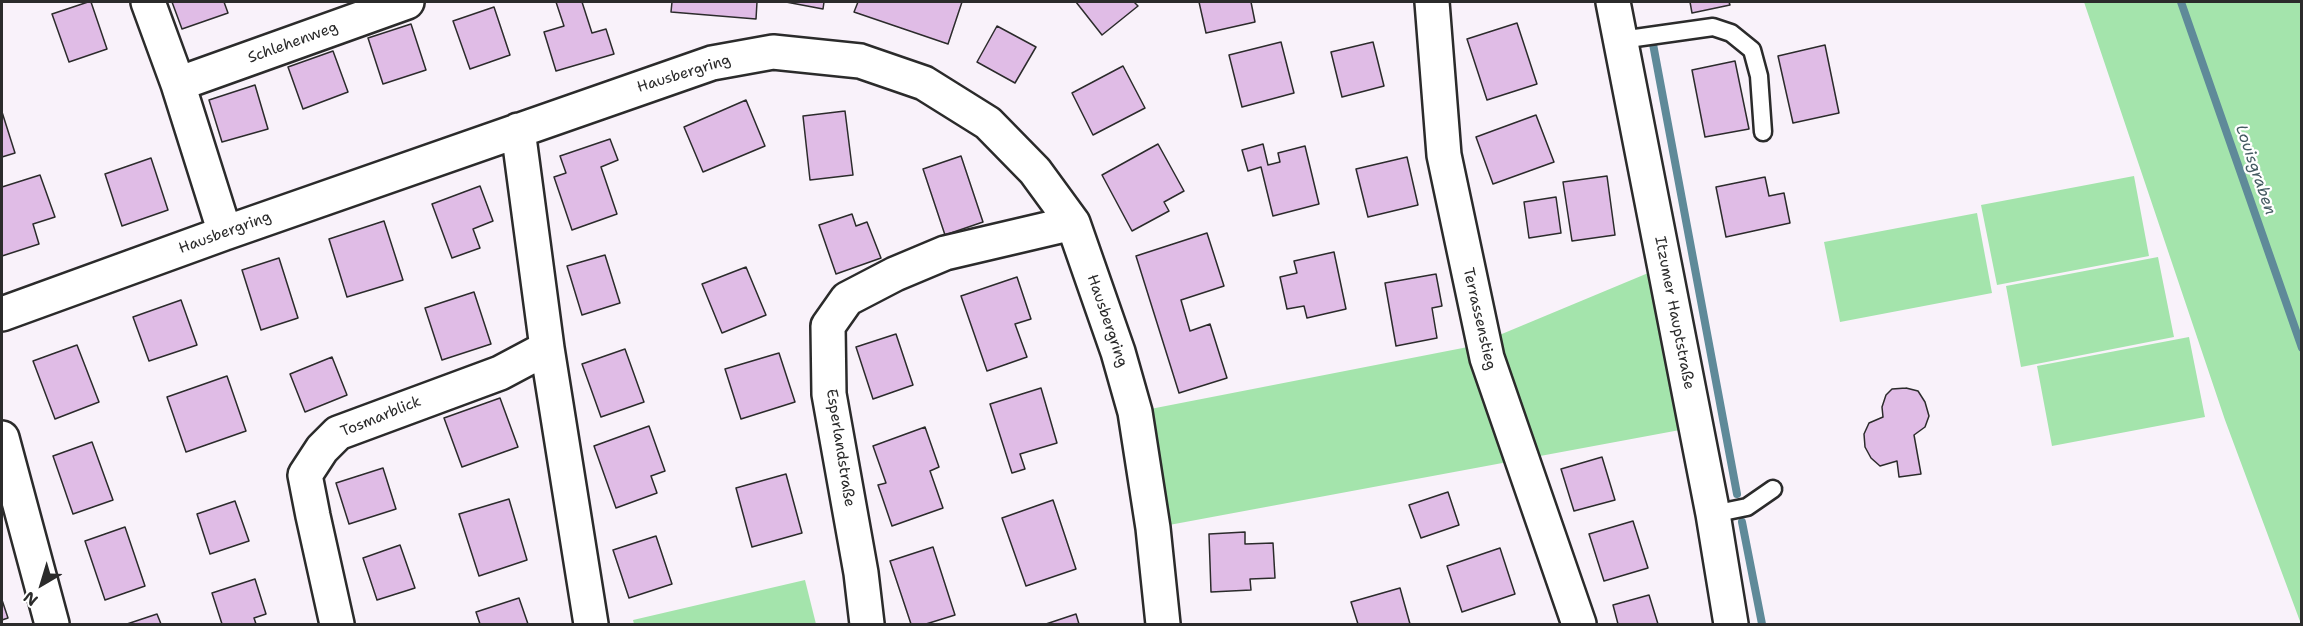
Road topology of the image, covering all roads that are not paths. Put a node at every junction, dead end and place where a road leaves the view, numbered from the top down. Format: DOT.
graph roads {
  1 [pos="148,2"];
  2 [pos="407,2"];
  3 [pos="1432,2"];
  4 [pos="1613,2"];
  5 [pos="1621,40"];
  6 [pos="178,84"];
  7 [pos="518,130"];
  8 [pos="1763,132"];
  9 [pos="1073,223"];
  10 [pos="225,233"];
  11 [pos="2,315"];
  12 [pos="547,348"];
  13 [pos="2,438"];
  14 [pos="1773,489"];
  15 [pos="1713,513"];
  16 [pos="50,624"];
  17 [pos="337,624"];
  18 [pos="591,624"];
  19 [pos="867,624"];
  20 [pos="1163,624"];
  21 [pos="1579,624"];
  22 [pos="1731,624"];
  1 -- 6 [label="street"];
  2 -- 6 [label="street, Schlehenweg"];
  3 -- 21 [label="street, Terrassenstieg"];
  4 -- 5 [label="street, Itzumer Hauptstraße"];
  5 -- 8 [label="lane"];
  5 -- 15 [label="street, Itzumer Hauptstraße"];
  6 -- 10 [label="street"];
  7 -- 9 [label="street, Hausbergring"];
  7 -- 10 [label="street, Hausbergring"];
  7 -- 12 [label="street"];
  9 -- 19 [label="street, Esperlandstraße"];
  9 -- 20 [label="street, Hausbergring"];
  10 -- 11 [label="street, Hausbergring"];
  12 -- 17 [label="street, Tosmarblick"];
  12 -- 18 [label="street"];
  13 -- 16 [label="street"];
  14 -- 15 [label="lane"];
  15 -- 22 [label="street, Itzumer Hauptstraße"];
}
